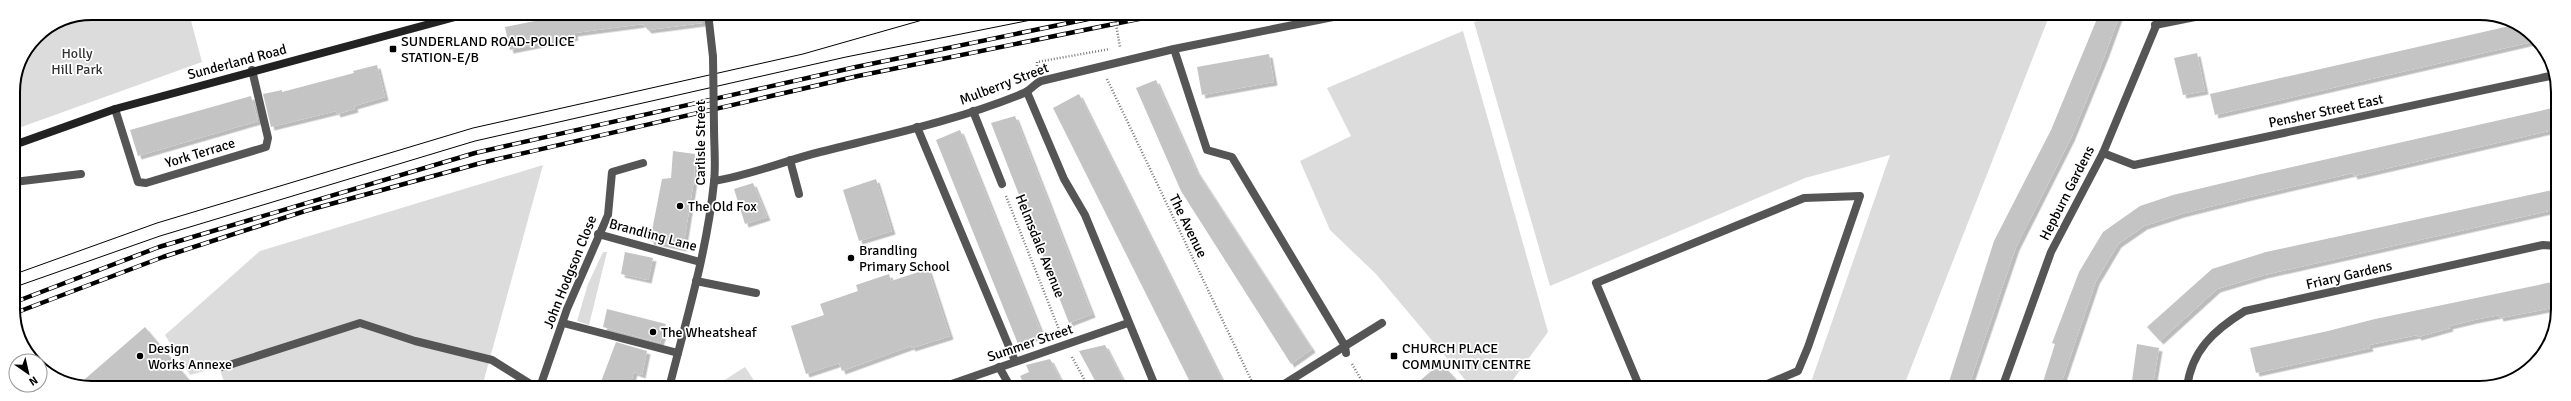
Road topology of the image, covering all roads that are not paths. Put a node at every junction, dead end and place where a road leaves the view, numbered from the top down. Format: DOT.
graph roads {
  1 [pos="443,20"];
  2 [pos="709,20"];
  3 [pos="1318,20"];
  4 [pos="2157,20"];
  5 [pos="2177,20"];
  6 [pos="2155,24"];
  7 [pos="1174,49"];
  8 [pos="252,70"];
  9 [pos="2549,76"];
  10 [pos="1027,92"];
  11 [pos="115,109"];
  12 [pos="973,111"];
  13 [pos="917,127"];
  14 [pos="20,143"];
  15 [pos="2103,153"];
  16 [pos="790,160"];
  17 [pos="642,163"];
  18 [pos="81,174"];
  19 [pos="20,181"];
  20 [pos="714,181"];
  21 [pos="1002,184"];
  22 [pos="799,194"];
  23 [pos="598,234"];
  24 [pos="2551,246"];
  25 [pos="700,262"];
  26 [pos="696,280"];
  27 [pos="756,293"];
  28 [pos="1128,322"];
  29 [pos="563,323"];
  30 [pos="1382,323"];
  31 [pos="1345,349"];
  32 [pos="678,353"];
  33 [pos="1015,362"];
  34 [pos="223,367"];
  35 [pos="999,367"];
  36 [pos="524,381"];
  37 [pos="542,381"];
  38 [pos="671,381"];
  39 [pos="959,381"];
  40 [pos="1007,381"];
  41 [pos="1153,381"];
  42 [pos="1290,381"];
  43 [pos="1637,381"];
  44 [pos="1774,381"];
  45 [pos="2005,381"];
  46 [pos="2188,381"];
  1 -- 8 [label="main road, Sunderland Road"];
  2 -- 20 [label="street, Carlisle Street, bridge"];
  3 -- 7 [label="street, Mulberry Street"];
  4 -- 6 [label="street, Hepburn Gardens"];
  5 -- 6 [label="street"];
  6 -- 15 [label="street, Hepburn Gardens"];
  7 -- 10 [label="street, Mulberry Street"];
  7 -- 31 [label="street"];
  8 -- 11 [label="main road, Sunderland Road"];
  8 -- 11 [label="street, York Terrace"];
  9 -- 15 [label="street, Pensher Street East"];
  10 -- 12 [label="street, Mulberry Street"];
  10 -- 28 [label="street"];
  11 -- 14 [label="main road, Sunderland Road"];
  12 -- 13 [label="street, Mulberry Street"];
  12 -- 21 [label="street, Helmsdale Avenue"];
  13 -- 16 [label="street, Mulberry Street"];
  13 -- 33 [label="street"];
  15 -- 45 [label="street, Hepburn Gardens"];
  16 -- 20 [label="street, Mulberry Street"];
  16 -- 22 [label="street"];
  17 -- 23 [label="street, John Hodgson Close"];
  18 -- 19 [label="street"];
  20 -- 25 [label="street, Carlisle Street"];
  23 -- 25 [label="street, Brandling Lane"];
  23 -- 29 [label="street, John Hodgson Close"];
  24 -- 46 [label="street, Friary Gardens"];
  25 -- 26 [label="street, Carlisle Street"];
  26 -- 27 [label="street"];
  26 -- 32 [label="street, Carlisle Street"];
  28 -- 33 [label="street, Summer Street"];
  28 -- 41 [label="street"];
  29 -- 32 [label="street"];
  29 -- 37 [label="street, John Hodgson Close"];
  30 -- 31 [label="street"];
  31 -- 42 [label="street"];
  32 -- 38 [label="street, Carlisle Street"];
  33 -- 35 [label="street, Summer Street"];
  34 -- 36 [label="street"];
  35 -- 39 [label="street, Summer Street"];
  35 -- 40 [label="street"];
  43 -- 44 [label="street"];
}
